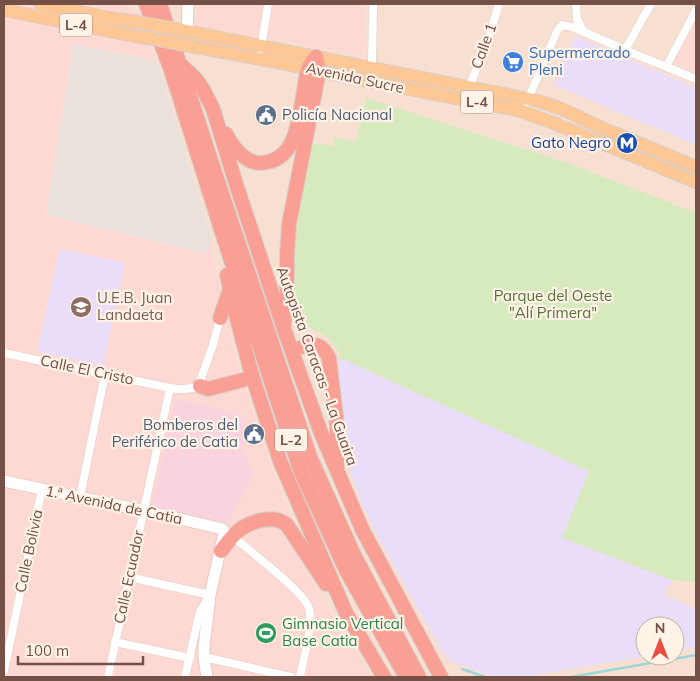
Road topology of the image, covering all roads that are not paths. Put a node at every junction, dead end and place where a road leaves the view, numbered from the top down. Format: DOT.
graph roads {
  1 [pos="40,4"];
  2 [pos="146,4"];
  3 [pos="160,4"];
  4 [pos="188,4"];
  5 [pos="268,4"];
  6 [pos="373,4"];
  7 [pos="499,4"];
  8 [pos="576,4"];
  9 [pos="651,4"];
  10 [pos="4,10"];
  11 [pos="696,10"];
  12 [pos="184,31"];
  13 [pos="584,32"];
  14 [pos="625,50"];
  15 [pos="260,52"];
  16 [pos="314,65"];
  17 [pos="175,66"];
  18 [pos="666,67"];
  19 [pos="372,68"];
  20 [pos="696,79"];
  21 [pos="469,88"];
  22 [pos="528,99"];
  23 [pos="213,109"];
  24 [pos="524,113"];
  25 [pos="696,167"];
  26 [pos="696,182"];
  27 [pos="226,245"];
  28 [pos="230,288"];
  29 [pos="257,297"];
  30 [pos="220,318"];
  31 [pos="237,319"];
  32 [pos="285,334"];
  33 [pos="302,347"];
  34 [pos="4,352"];
  35 [pos="105,374"];
  36 [pos="243,380"];
  37 [pos="200,386"];
  38 [pos="170,388"];
  39 [pos="337,470"];
  40 [pos="4,481"];
  41 [pos="42,489"];
  42 [pos="80,497"];
  43 [pos="143,511"];
  44 [pos="228,533"];
  45 [pos="220,550"];
  46 [pos="129,577"];
  47 [pos="210,595"];
  48 [pos="346,613"];
  49 [pos="378,626"];
  50 [pos="115,642"];
  51 [pos="204,657"];
  52 [pos="190,658"];
  53 [pos="4,671"];
  54 [pos="108,677"];
  55 [pos="185,677"];
  56 [pos="207,677"];
  57 [pos="291,677"];
  58 [pos="300,677"];
  59 [pos="384,677"];
  60 [pos="391,677"];
  61 [pos="406,677"];
  62 [pos="420,677"];
  63 [pos="440,677"];
  1 -- 12 [label="main road, Avenida Sucre / L-4, bridge"];
  2 -- 17 [label="highway, Autopista Caracas - La Guaira / L-2"];
  3 -- 17 [label="highway, Autopista Caracas - La Guaira / L-2"];
  4 -- 12 [label="street"];
  5 -- 15 [label="street"];
  6 -- 19 [label="street"];
  7 -- 21 [label="street, Calle 1"];
  8 -- 13 [label="street"];
  9 -- 14 [label="street"];
  10 -- 15 [label="main road, Avenida Sucre / L-4, bridge"];
  11 -- 18 [label="street"];
  12 -- 15 [label="main road, Avenida Sucre / L-4"];
  13 -- 14 [label="street"];
  13 -- 22 [label="street"];
  14 -- 18 [label="street"];
  15 -- 16 [label="main road, Avenida Sucre / L-4"];
  16 -- 19 [label="main road, Avenida Sucre / L-4"];
  16 -- 23 [label="highway"];
  16 -- 24 [label="main road, Avenida Sucre / L-4"];
  16 -- 32 [label="highway"];
  17 -- 23 [label="highway, Autopista Caracas - La Guaira / L-2"];
  17 -- 27 [label="highway, Autopista Caracas - La Guaira / L-2"];
  17 -- 29 [label="highway, Autopista Caracas - La Guaira / L-2"];
  18 -- 20 [label="street"];
  19 -- 21 [label="main road, Avenida Sucre / L-4"];
  21 -- 22 [label="main road, Avenida Sucre / L-4"];
  22 -- 24 [label="street"];
  22 -- 25 [label="main road, Avenida Sucre / L-4"];
  23 -- 32 [label="highway, Autopista Caracas - La Guaira / L-2"];
  24 -- 26 [label="main road, Avenida Sucre / L-4"];
  27 -- 28 [label="highway, Autopista Caracas - La Guaira / L-2"];
  27 -- 49 [label="highway, Autopista Caracas - La Guaira / L-2"];
  28 -- 30 [label="highway"];
  28 -- 31 [label="highway, Autopista Caracas - La Guaira / L-2"];
  29 -- 32 [label="highway, L-2"];
  29 -- 62 [label="highway, Autopista Caracas - La Guaira / L-2"];
  30 -- 31 [label="highway"];
  30 -- 37 [label="street"];
  31 -- 48 [label="highway, Autopista Caracas - La Guaira / L-2"];
  32 -- 39 [label="highway, Autopista Caracas - La Guaira / L-2"];
  33 -- 39 [label="highway"];
  34 -- 35 [label="street, Calle El Cristo"];
  35 -- 38 [label="street, Calle El Cristo"];
  35 -- 42 [label="street"];
  36 -- 37 [label="highway"];
  37 -- 38 [label="street, Calle El Cristo"];
  38 -- 43 [label="street, Calle Ecuador"];
  39 -- 63 [label="highway, Autopista Caracas - La Guaira / L-2"];
  40 -- 41 [label="street, 1.ª Avenida de Catia"];
  41 -- 42 [label="street, 1.ª Avenida de Catia"];
  41 -- 53 [label="street, Calle Bolivia"];
  42 -- 43 [label="street, 1.ª Avenida de Catia"];
  43 -- 44 [label="street, 1.ª Avenida de Catia"];
  43 -- 46 [label="street, Calle Ecuador"];
  44 -- 45 [label="highway"];
  44 -- 48 [label="highway"];
  44 -- 58 [label="street"];
  45 -- 47 [label="street"];
  46 -- 47 [label="street"];
  46 -- 50 [label="street, Calle Ecuador"];
  47 -- 51 [label="street"];
  47 -- 52 [label="street"];
  48 -- 59 [label="highway, Autopista Caracas - La Guaira / L-2"];
  49 -- 60 [label="highway, L-2"];
  49 -- 61 [label="highway, Autopista Caracas - La Guaira / L-2"];
  50 -- 52 [label="street"];
  50 -- 54 [label="street, Calle Ecuador"];
  51 -- 56 [label="street"];
  51 -- 57 [label="street"];
  52 -- 55 [label="street"];
}
